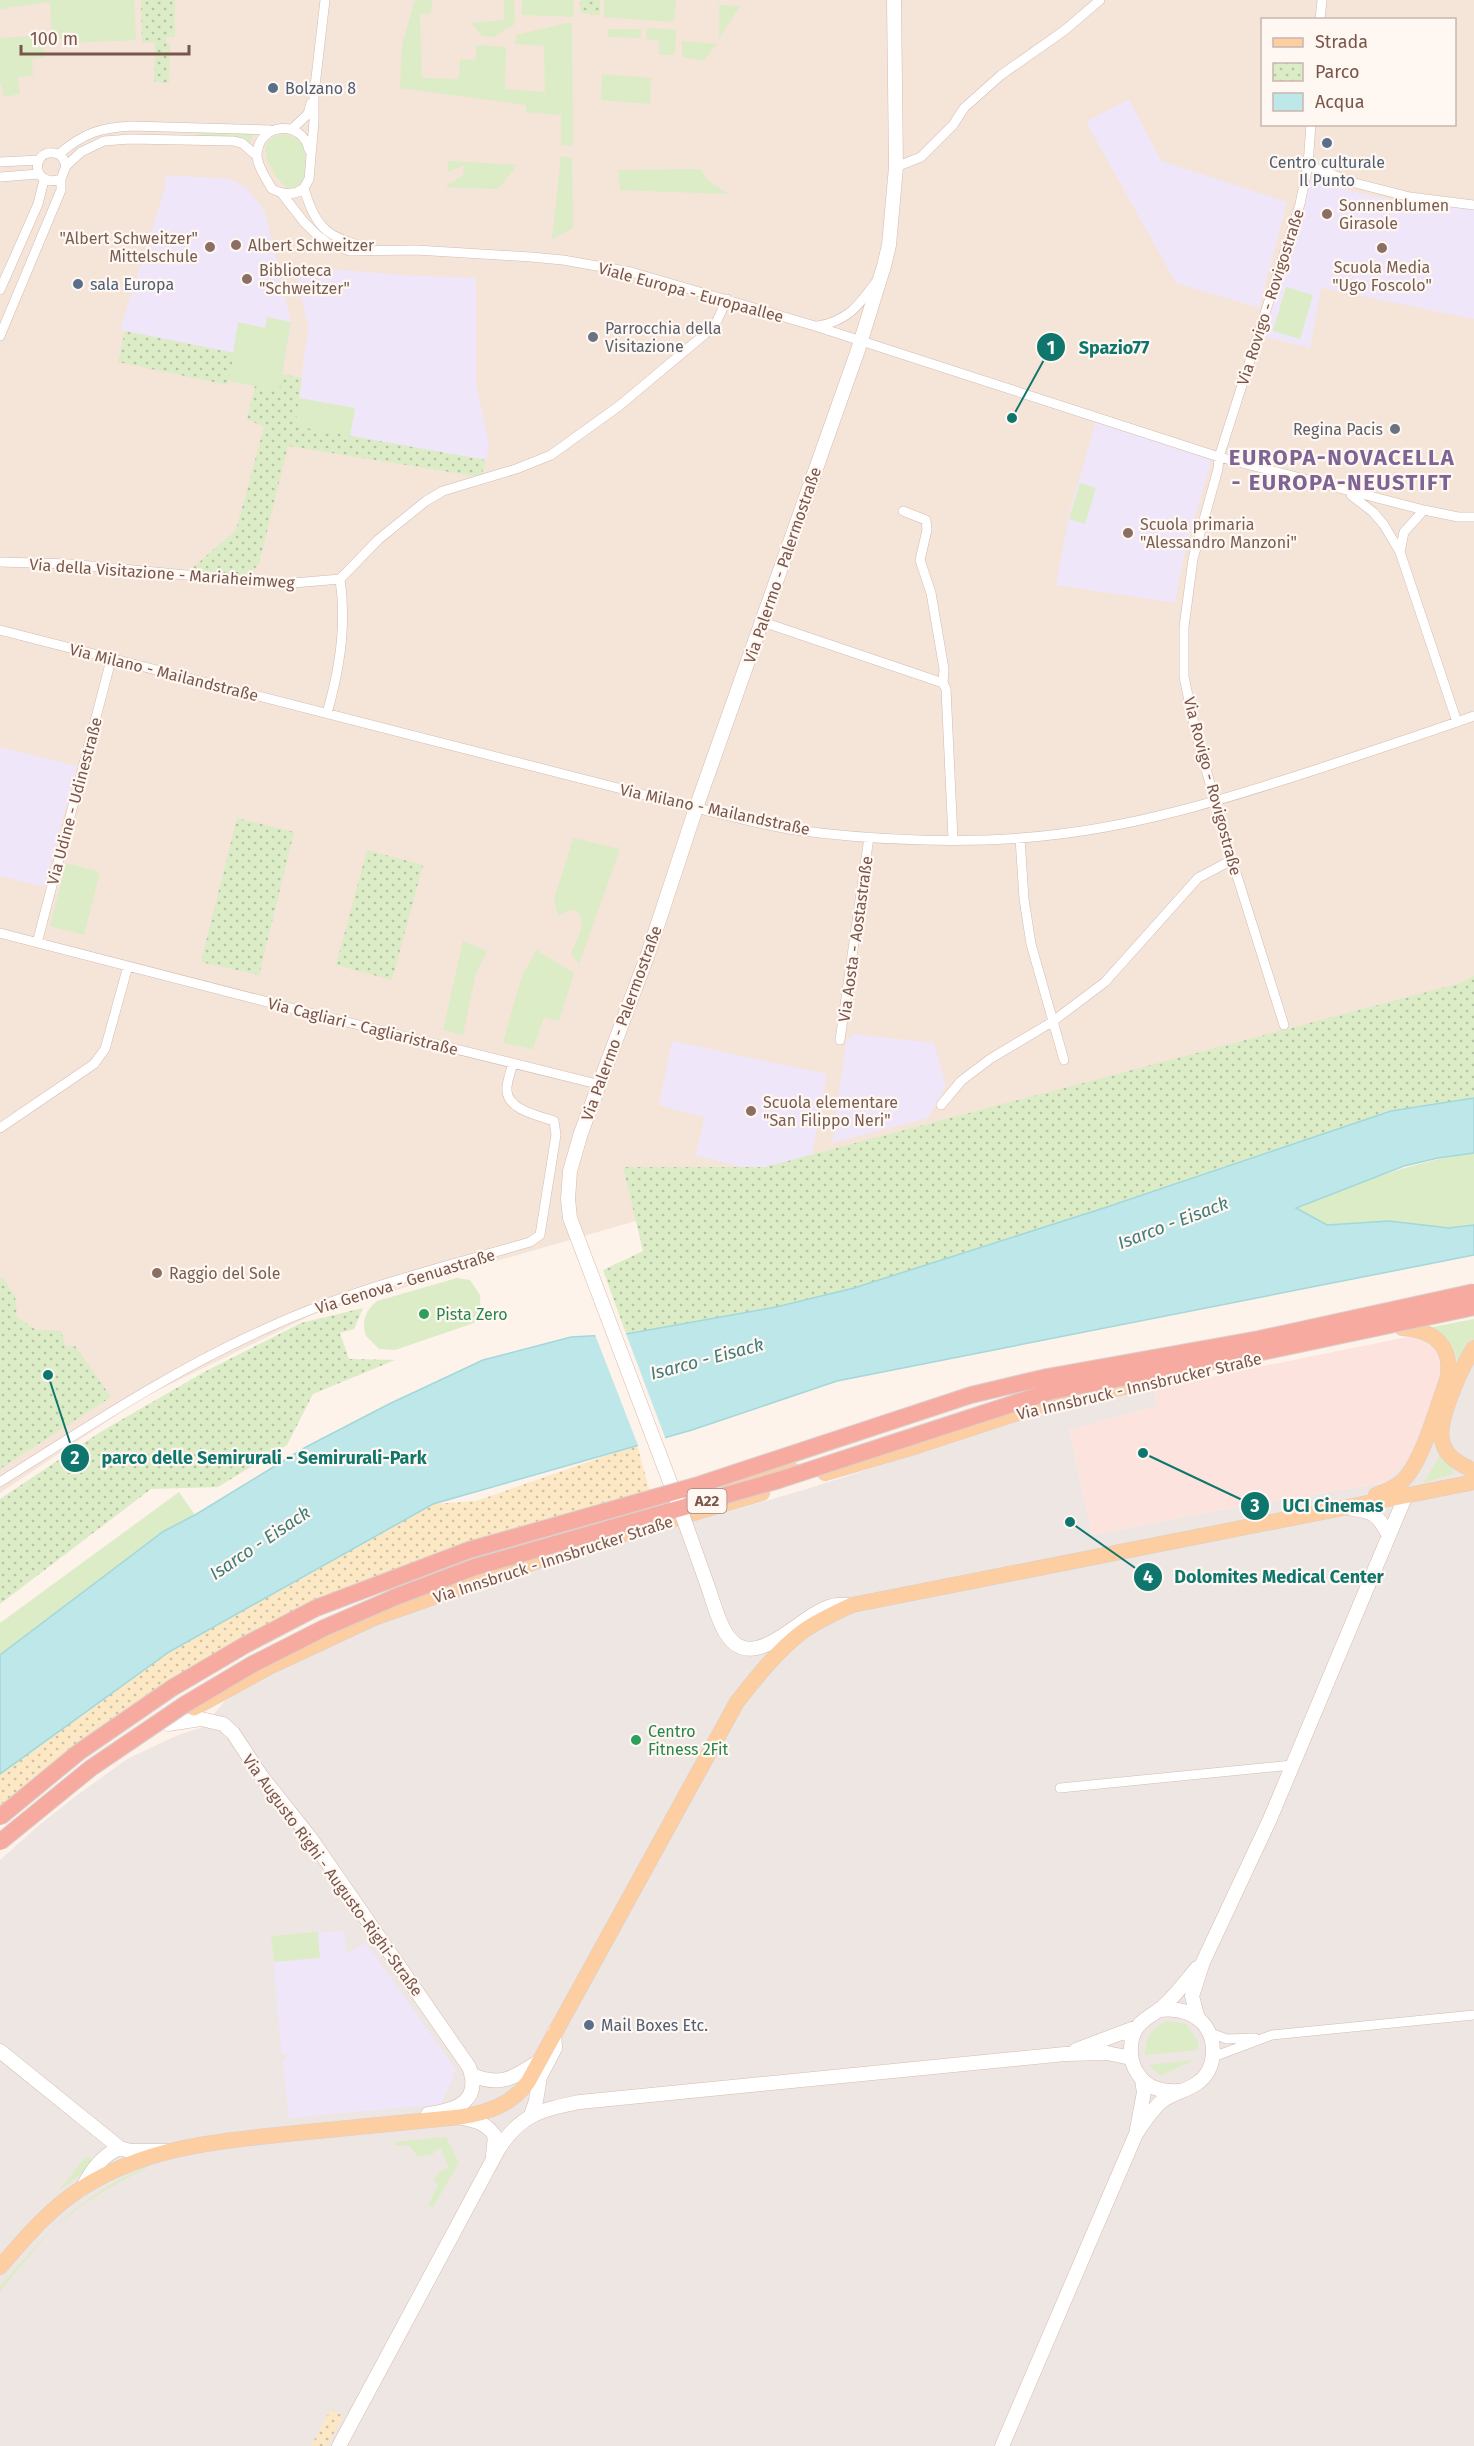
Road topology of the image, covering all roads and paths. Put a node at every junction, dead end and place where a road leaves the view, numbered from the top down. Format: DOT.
graph roads {
  1 [pos="325,0"];
  2 [pos="894,0"];
  3 [pos="1100,0"];
  4 [pos="1322,0"];
  5 [pos="1320,18"];
  6 [pos="314,95"];
  7 [pos="1311,126"];
  8 [pos="292,129"];
  9 [pos="270,130"];
  10 [pos="309,148"];
  11 [pos="59,154"];
  12 [pos="257,156"];
  13 [pos="39,160"];
  14 [pos="0,162"];
  15 [pos="1308,165"];
  16 [pos="66,166"];
  17 [pos="896,167"];
  18 [pos="0,177"];
  19 [pos="41,177"];
  20 [pos="61,179"];
  21 [pos="304,188"];
  22 [pos="283,195"];
  23 [pos="1474,205"];
  24 [pos="374,249"];
  25 [pos="881,275"];
  26 [pos="0,290"];
  27 [pos="727,299"];
  28 [pos="815,326"];
  29 [pos="0,336"];
  30 [pos="861,342"];
  31 [pos="1219,458"];
  32 [pos="1346,492"];
  33 [pos="1424,510"];
  34 [pos="903,511"];
  35 [pos="1474,518"];
  36 [pos="1400,552"];
  37 [pos="0,562"];
  38 [pos="340,579"];
  39 [pos="763,622"];
  40 [pos="0,630"];
  41 [pos="111,660"];
  42 [pos="943,683"];
  43 [pos="327,713"];
  44 [pos="1474,716"];
  45 [pos="1457,722"];
  46 [pos="1216,802"];
  47 [pos="696,808"];
  48 [pos="869,837"];
  49 [pos="1020,838"];
  50 [pos="953,839"];
  51 [pos="1232,860"];
  52 [pos="0,933"];
  53 [pos="37,943"];
  54 [pos="128,966"];
  55 [pos="1052,1022"];
  56 [pos="1284,1025"];
  57 [pos="840,1040"];
  58 [pos="1064,1059"];
  59 [pos="513,1063"];
  60 [pos="597,1084"];
  61 [pos="941,1105"];
  62 [pos="0,1128"];
  63 [pos="1474,1292"];
  64 [pos="1474,1307"];
  65 [pos="1474,1315"];
  66 [pos="1402,1328"];
  67 [pos="1474,1348"];
  68 [pos="1474,1471"];
  69 [pos="825,1473"];
  70 [pos="0,1482"];
  71 [pos="1474,1482"];
  72 [pos="1406,1495"];
  73 [pos="673,1499"];
  74 [pos="1345,1508"];
  75 [pos="1388,1534"];
  76 [pos="569,1550"];
  77 [pos="852,1605"];
  78 [pos="168,1724"];
  79 [pos="1292,1765"];
  80 [pos="1060,1788"];
  81 [pos="0,1817"];
  82 [pos="0,1842"];
  83 [pos="0,1849"];
  84 [pos="1203,1962"];
  85 [pos="1159,2010"];
  86 [pos="1474,2014"];
  87 [pos="1198,2019"];
  88 [pos="1137,2027"];
  89 [pos="554,2032"];
  90 [pos="1210,2033"];
  91 [pos="1260,2038"];
  92 [pos="0,2051"];
  93 [pos="1065,2054"];
  94 [pos="1213,2057"];
  95 [pos="1131,2058"];
  96 [pos="538,2062"];
  97 [pos="472,2075"];
  98 [pos="1142,2080"];
  99 [pos="538,2090"];
  100 [pos="1178,2091"];
  101 [pos="562,2106"];
  102 [pos="531,2115"];
  103 [pos="460,2117"];
  104 [pos="395,2123"];
  105 [pos="1136,2134"];
  106 [pos="120,2148"];
  107 [pos="168,2151"];
  108 [pos="490,2165"];
  109 [pos="82,2189"];
  110 [pos="0,2267"];
  111 [pos="339,2446"];
  112 [pos="1002,2446"];
  1 -- 6 [label="street"];
  2 -- 17 [label="main road, Via Palermo - Palermostraße"];
  3 -- 17 [label="street"];
  4 -- 5 [label="street"];
  6 -- 8 [label="street"];
  6 -- 10 [label="street"];
  7 -- 15 [label="street, Via Rovigo - Rovigostraße"];
  8 -- 9 [label="street"];
  8 -- 10 [label="street"];
  9 -- 11 [label="street"];
  9 -- 12 [label="street"];
  10 -- 21 [label="street"];
  11 -- 13 [label="street"];
  11 -- 16 [label="street"];
  12 -- 16 [label="street"];
  12 -- 22 [label="street"];
  13 -- 14 [label="street"];
  13 -- 19 [label="street"];
  15 -- 23 [label="street"];
  15 -- 31 [label="street, Via Rovigo - Rovigostraße"];
  16 -- 20 [label="street"];
  17 -- 25 [label="main road, Via Palermo - Palermostraße"];
  18 -- 19 [label="street"];
  19 -- 20 [label="street"];
  19 -- 26 [label="street"];
  20 -- 29 [label="street"];
  21 -- 22 [label="street"];
  21 -- 24 [label="street, Viale Europa - Europaallee"];
  22 -- 24 [label="street, Viale Europa - Europaallee"];
  24 -- 27 [label="street, Viale Europa - Europaallee"];
  25 -- 28 [label="street, Via Palermo - Palermostraße"];
  25 -- 30 [label="main road, Via Palermo - Palermostraße"];
  27 -- 28 [label="street, Viale Europa - Europaallee"];
  27 -- 38 [label="street"];
  28 -- 30 [label="street, Viale Europa - Europaallee"];
  30 -- 31 [label="street, Viale Europa - Europaallee"];
  30 -- 39 [label="main road, Via Palermo - Palermostraße"];
  31 -- 32 [label="street, Viale Europa - Europaallee"];
  31 -- 46 [label="street, Via Rovigo - Rovigostraße"];
  32 -- 33 [label="street, Viale Europa - Europaallee"];
  32 -- 36 [label="street"];
  33 -- 35 [label="street, Viale Europa - Europaallee"];
  33 -- 36 [label="street"];
  34 -- 42 [label="street"];
  36 -- 45 [label="street"];
  37 -- 38 [label="street, Via della Visitazione - Mariaheimweg"];
  38 -- 43 [label="street"];
  39 -- 42 [label="street"];
  39 -- 47 [label="main road, Via Palermo - Palermostraße"];
  40 -- 41 [label="street, Via Milano - Mailandstraße"];
  41 -- 43 [label="street, Via Milano - Mailandstraße"];
  41 -- 53 [label="street, Via Udine - Udinestraße"];
  42 -- 50 [label="street"];
  43 -- 47 [label="street, Via Milano - Mailandstraße"];
  44 -- 45 [label="street, Via Milano - Mailandstraße"];
  45 -- 46 [label="street, Via Milano - Mailandstraße"];
  46 -- 49 [label="street, Via Milano - Mailandstraße"];
  46 -- 51 [label="street, Via Rovigo - Rovigostraße"];
  47 -- 48 [label="street, Via Milano - Mailandstraße"];
  47 -- 60 [label="main road, Via Palermo - Palermostraße"];
  48 -- 50 [label="street, Via Milano - Mailandstraße"];
  48 -- 57 [label="street, Via Aosta - Aostastraße"];
  49 -- 50 [label="street, Via Milano - Mailandstraße"];
  49 -- 55 [label="street"];
  51 -- 55 [label="street"];
  51 -- 56 [label="street, Via Rovigo - Rovigostraße"];
  52 -- 53 [label="street, Via Cagliari - Cagliaristraße"];
  53 -- 54 [label="street, Via Cagliari - Cagliaristraße"];
  54 -- 59 [label="street, Via Cagliari - Cagliaristraße"];
  54 -- 62 [label="street"];
  55 -- 58 [label="street"];
  55 -- 61 [label="street"];
  59 -- 60 [label="street, Via Cagliari - Cagliaristraße"];
  59 -- 70 [label="street, Via Genova - Genuastraße"];
  60 -- 73 [label="main road, Via Palermo - Palermostraße"];
  63 -- 81 [label="highway, A22, bridge"];
  64 -- 82 [label="highway, A22, bridge"];
  65 -- 66 [label="main road, Via Innsbruck - Innsbrucker Straße"];
  66 -- 69 [label="main road, Via Innsbruck - Innsbrucker Straße"];
  66 -- 74 [label="main road"];
  67 -- 68 [label="main road"];
  69 -- 73 [label="main road"];
  69 -- 76 [label="main road, Via Innsbruck - Innsbrucker Straße"];
  71 -- 72 [label="main road"];
  72 -- 74 [label="main road"];
  72 -- 75 [label="main road"];
  73 -- 76 [label="main road"];
  73 -- 77 [label="main road, Via Palermo - Palermostraße, bridge"];
  74 -- 75 [label="main road"];
  74 -- 77 [label="main road"];
  75 -- 79 [label="main road"];
  76 -- 78 [label="main road, Via Innsbruck - Innsbrucker Straße"];
  77 -- 89 [label="main road"];
  78 -- 83 [label="main road, Via Innsbruck - Innsbrucker Straße"];
  78 -- 97 [label="main road, Via Augusto Righi - Augusto-Righi-Straße"];
  79 -- 80 [label="street"];
  79 -- 84 [label="main road"];
  84 -- 85 [label="main road"];
  84 -- 87 [label="main road"];
  85 -- 87 [label="main road"];
  85 -- 88 [label="main road"];
  86 -- 91 [label="street"];
  87 -- 90 [label="main road"];
  88 -- 93 [label="main road"];
  88 -- 95 [label="main road"];
  89 -- 96 [label="main road"];
  89 -- 99 [label="main road"];
  90 -- 91 [label="street"];
  90 -- 94 [label="main road"];
  91 -- 94 [label="street"];
  92 -- 106 [label="main road"];
  93 -- 95 [label="main road"];
  93 -- 101 [label="main road"];
  94 -- 100 [label="main road"];
  95 -- 98 [label="main road"];
  96 -- 97 [label="main road"];
  96 -- 103 [label="main road"];
  97 -- 104 [label="main road"];
  98 -- 100 [label="main road"];
  98 -- 105 [label="main road"];
  99 -- 101 [label="main road"];
  99 -- 102 [label="main road"];
  100 -- 105 [label="main road"];
  101 -- 102 [label="main road"];
  102 -- 108 [label="main road"];
  103 -- 104 [label="main road"];
  103 -- 108 [label="main road"];
  104 -- 107 [label="main road"];
  105 -- 112 [label="main road"];
  106 -- 107 [label="main road"];
  106 -- 109 [label="main road"];
  107 -- 109 [label="main road"];
  108 -- 111 [label="main road"];
  109 -- 110 [label="main road"];
}
